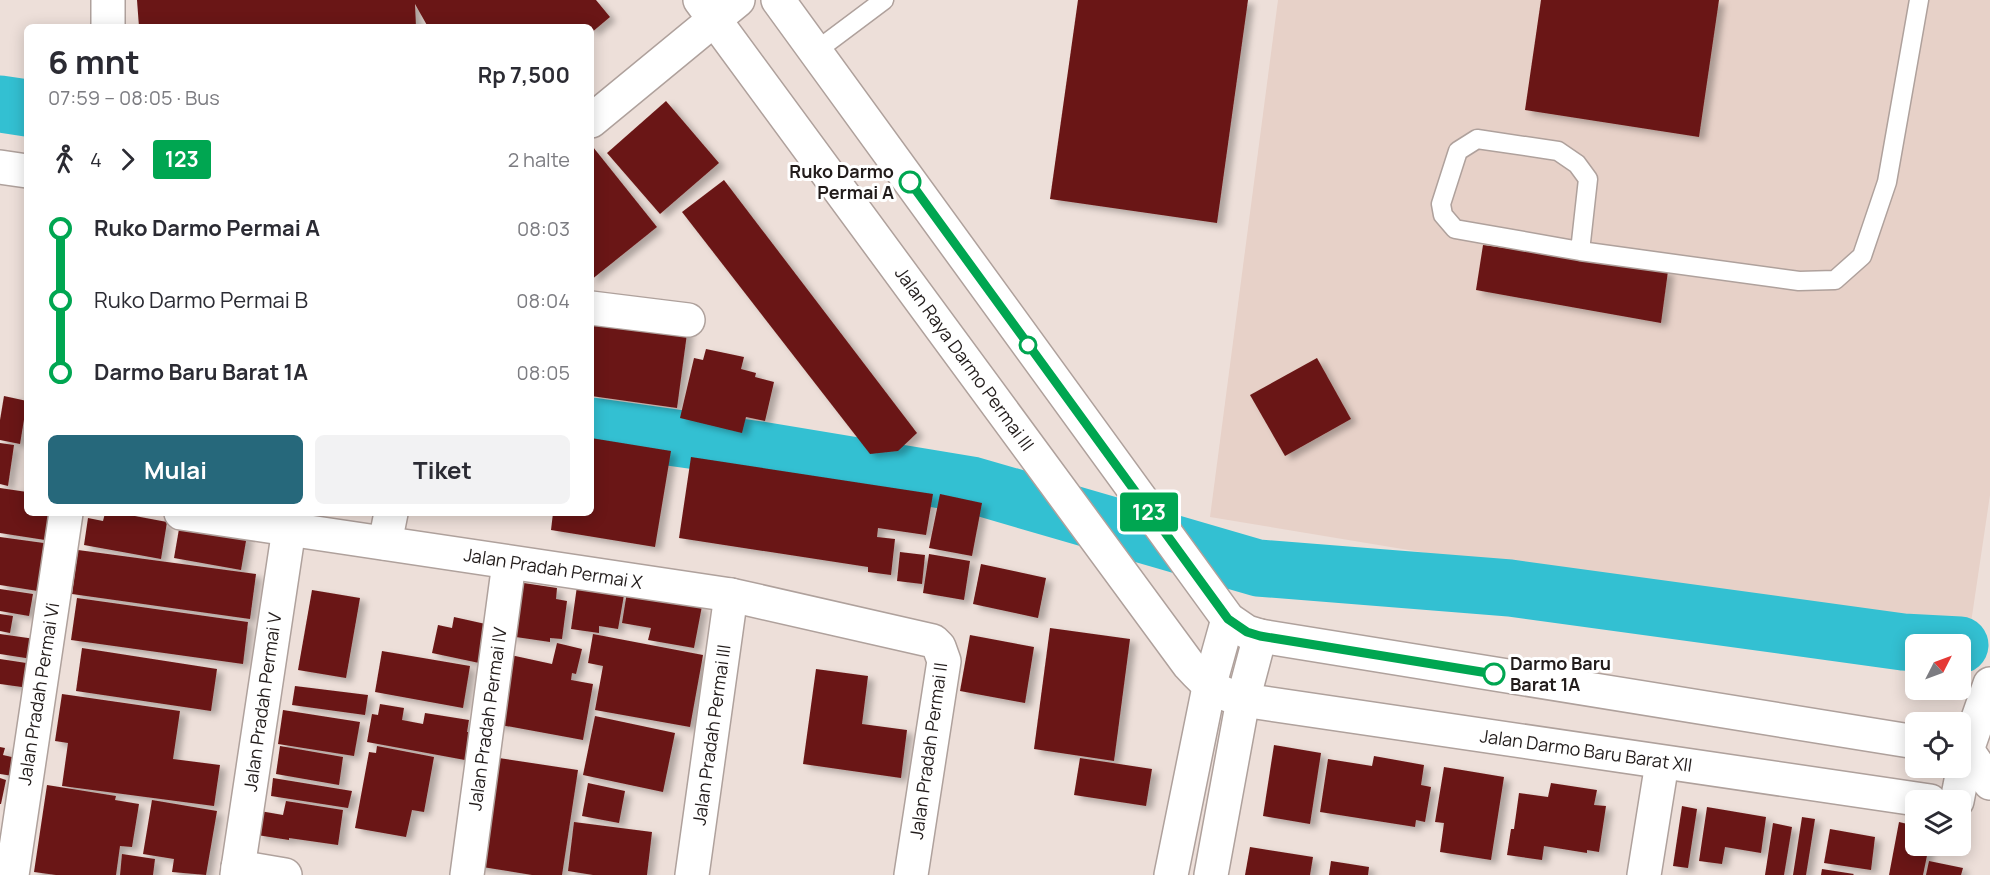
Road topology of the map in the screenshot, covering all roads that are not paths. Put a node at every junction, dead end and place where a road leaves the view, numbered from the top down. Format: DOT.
graph roads {
  1 [pos="108,0"];
  2 [pos="778,0"];
  3 [pos="884,0"];
  4 [pos="1919,0"];
  5 [pos="717,7"];
  6 [pos="108,24"];
  7 [pos="816,51"];
  8 [pos="594,118"];
  9 [pos="0,167"];
  10 [pos="24,171"];
  11 [pos="1580,250"];
  12 [pos="594,308"];
  13 [pos="688,320"];
  14 [pos="66,516"];
  15 [pos="201,516"];
  16 [pos="388,528"];
  17 [pos="288,529"];
  18 [pos="509,563"];
  19 [pos="731,595"];
  20 [pos="1228,619"];
  21 [pos="1260,636"];
  22 [pos="923,638"];
  23 [pos="1990,684"];
  24 [pos="1209,687"];
  25 [pos="1243,700"];
  26 [pos="1971,732"];
  27 [pos="1905,740"];
  28 [pos="1971,758"];
  29 [pos="1662,763"];
  30 [pos="1990,783"];
  31 [pos="1905,797"];
  32 [pos="1990,803"];
  33 [pos="1971,804"];
  34 [pos="237,871"];
  35 [pos="12,875"];
  36 [pos="285,875"];
  37 [pos="467,875"];
  38 [pos="692,875"];
  39 [pos="911,875"];
  40 [pos="1171,875"];
  41 [pos="1211,875"];
  42 [pos="1644,875"];
  1 -- 6 [label="street"];
  2 -- 7 [label="street"];
  3 -- 7 [label="lane"];
  4 -- 11 [label="lane"];
  5 -- 8 [label="street"];
  5 -- 24 [label="street, Jalan Raya Darmo Permai III"];
  7 -- 20 [label="street"];
  9 -- 10 [label="street"];
  11 -- 11 [label="lane"];
  12 -- 13 [label="street"];
  14 -- 35 [label="street, Jalan Pradah Permai Vi"];
  15 -- 17 [label="street, Jalan Pradah Permai X"];
  16 -- 17 [label="street, Jalan Pradah Permai X"];
  16 -- 18 [label="street, Jalan Pradah Permai X"];
  17 -- 34 [label="street, Jalan Pradah Permai V"];
  18 -- 19 [label="street, Jalan Pradah Permai X"];
  18 -- 37 [label="street, Jalan Pradah Permai IV"];
  19 -- 22 [label="street, Jalan Pradah Permai X"];
  19 -- 38 [label="street, Jalan Pradah Permai III"];
  20 -- 21 [label="street"];
  20 -- 24 [label="street"];
  21 -- 25 [label="street"];
  21 -- 27 [label="street"];
  22 -- 39 [label="street, Jalan Pradah Permai II"];
  23 -- 26 [label="street"];
  24 -- 25 [label="street, Jalan Raya Darmo Permai III"];
  24 -- 40 [label="street"];
  25 -- 29 [label="street, Jalan Darmo Baru Barat XII"];
  25 -- 41 [label="street"];
  28 -- 30 [label="street"];
  29 -- 31 [label="street, Jalan Darmo Baru Barat XII"];
  29 -- 42 [label="street"];
  32 -- 33 [label="street"];
  34 -- 36 [label="street"];
}
